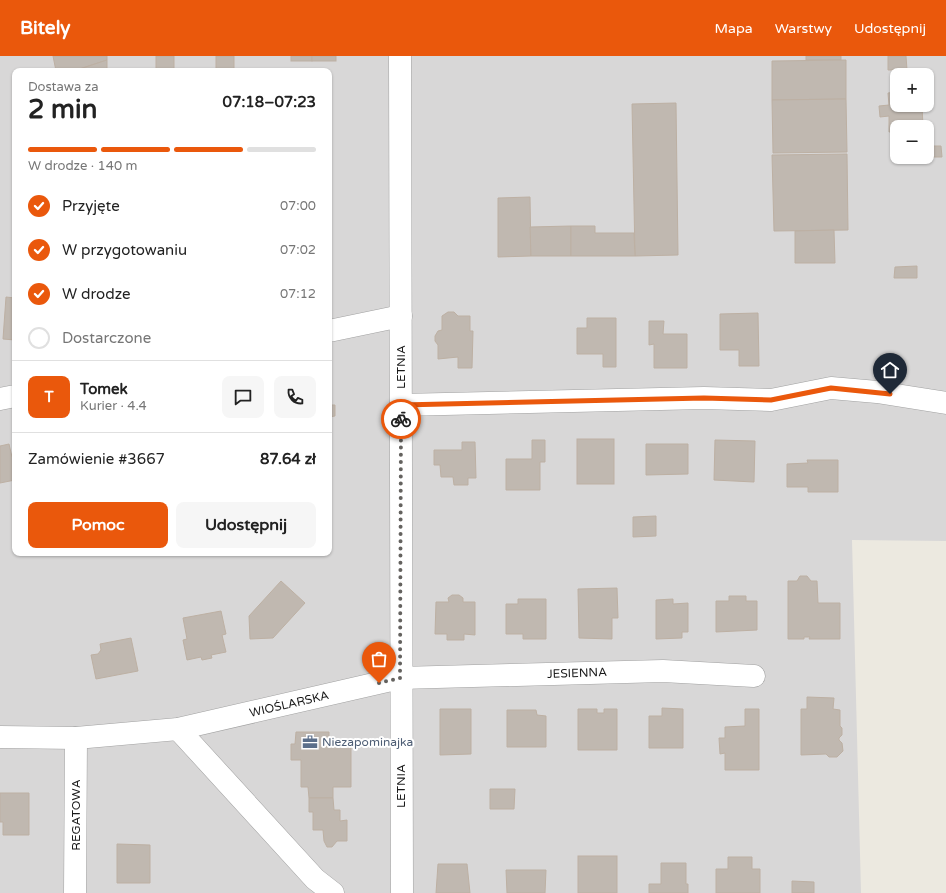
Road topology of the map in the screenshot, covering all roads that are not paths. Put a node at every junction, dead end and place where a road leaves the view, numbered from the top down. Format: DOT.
graph roads {
  1 [pos="400,56"];
  2 [pos="401,316"];
  3 [pos="332,330"];
  4 [pos="12,397"];
  5 [pos="0,399"];
  6 [pos="946,403"];
  7 [pos="401,405"];
  8 [pos="754,676"];
  9 [pos="400,678"];
  10 [pos="178,729"];
  11 [pos="0,737"];
  12 [pos="76,738"];
  13 [pos="75,893"];
  14 [pos="333,893"];
  15 [pos="402,893"];
  1 -- 2 [label="street, LETNIA"];
  2 -- 3 [label="street"];
  2 -- 7 [label="street, LETNIA"];
  4 -- 5 [label="street"];
  6 -- 7 [label="street"];
  7 -- 9 [label="street, LETNIA"];
  8 -- 9 [label="street, JESIENNA"];
  9 -- 10 [label="street, WIOŚLARSKA"];
  9 -- 15 [label="street, LETNIA"];
  10 -- 12 [label="street, WIOŚLARSKA"];
  10 -- 14 [label="street"];
  11 -- 12 [label="street, WIOŚLARSKA"];
  12 -- 13 [label="street, REGATOWA"];
}
